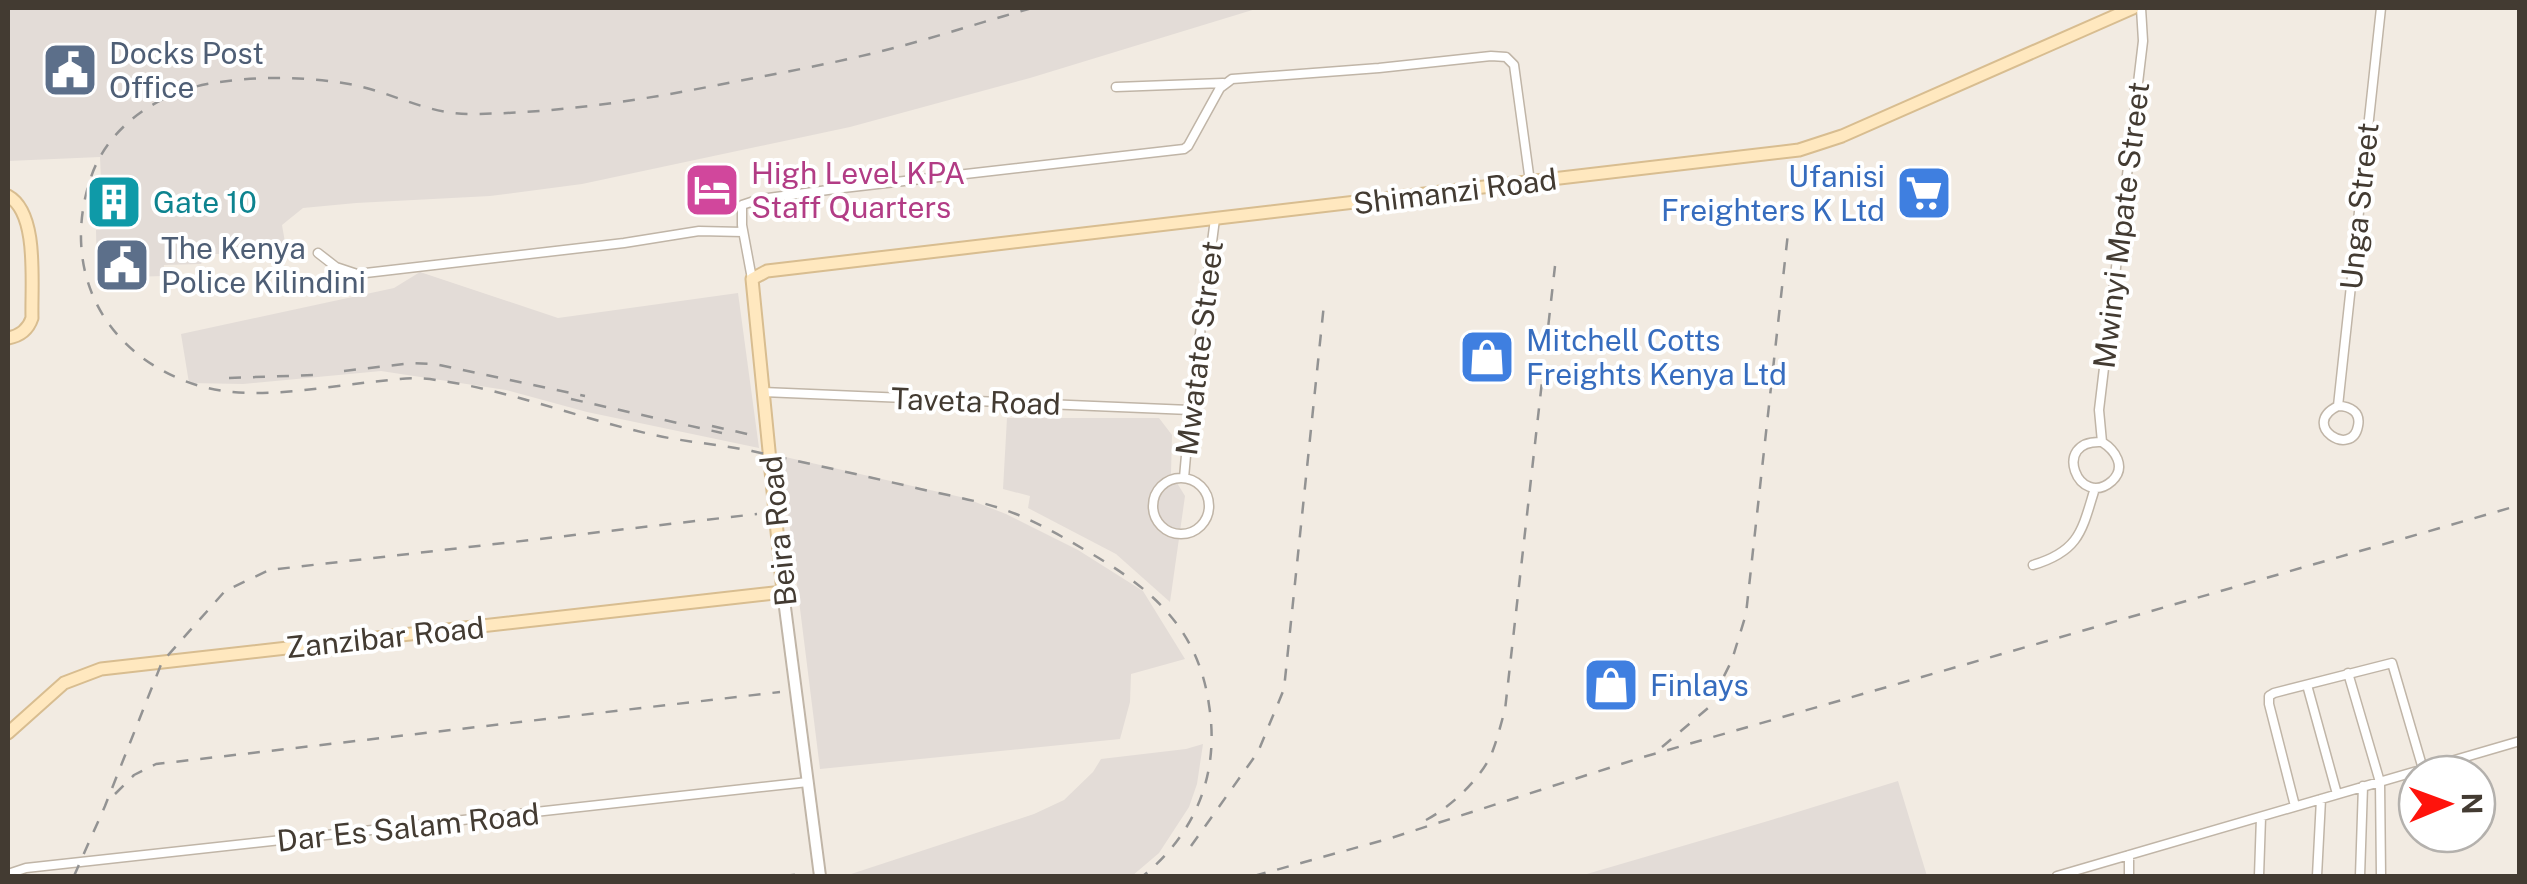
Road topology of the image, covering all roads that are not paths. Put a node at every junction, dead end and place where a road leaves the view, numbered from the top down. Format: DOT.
graph roads {
  1 [pos="2133,8"];
  2 [pos="2141,8"];
  3 [pos="2381,8"];
  4 [pos="1223,83"];
  5 [pos="1116,88"];
  6 [pos="1530,182"];
  7 [pos="8,196"];
  8 [pos="1215,219"];
  9 [pos="744,232"];
  10 [pos="318,253"];
  11 [pos="752,279"];
  12 [pos="8,338"];
  13 [pos="763,392"];
  14 [pos="2338,406"];
  15 [pos="1190,410"];
  16 [pos="2102,442"];
  17 [pos="1184,478"];
  18 [pos="2095,488"];
  19 [pos="2032,565"];
  20 [pos="783,592"];
  21 [pos="2348,672"];
  22 [pos="2306,685"];
  23 [pos="8,733"];
  24 [pos="2520,741"];
  25 [pos="2419,754"];
  26 [pos="2475,754"];
  27 [pos="2397,777"];
  28 [pos="808,782"];
  29 [pos="2380,782"];
  30 [pos="2364,786"];
  31 [pos="2337,794"];
  32 [pos="2321,799"];
  33 [pos="2295,806"];
  34 [pos="2262,816"];
  35 [pos="2129,855"];
  36 [pos="2088,872"];
  37 [pos="8,874"];
  38 [pos="820,876"];
  39 [pos="2057,876"];
  40 [pos="2128,876"];
  41 [pos="2259,876"];
  42 [pos="2317,876"];
  43 [pos="2360,876"];
  44 [pos="2381,876"];
  1 -- 6 [label="main road, Shimanzi Road"];
  2 -- 16 [label="street, Mwinyi Mpate Street"];
  3 -- 14 [label="street, Unga Street"];
  4 -- 5 [label="street"];
  4 -- 6 [label="street"];
  4 -- 9 [label="street"];
  6 -- 8 [label="main road, Shimanzi Road"];
  7 -- 12 [label="main road"];
  8 -- 11 [label="main road, Shimanzi Road"];
  8 -- 15 [label="street, Mwatate Street"];
  9 -- 10 [label="street"];
  9 -- 11 [label="street"];
  11 -- 13 [label="main road, Beira Road"];
  13 -- 15 [label="street, Taveta Road"];
  13 -- 20 [label="main road, Beira Road"];
  14 -- 14 [label="street, Unga Street"];
  15 -- 17 [label="street, Mwatate Street"];
  16 -- 18 [label="street, Mwinyi Mpate Street"];
  16 -- 18 [label="street"];
  17 -- 17 [label="street"];
  18 -- 19 [label="street, Mwinyi Mpate Street"];
  20 -- 23 [label="main road, Zanzibar Road"];
  20 -- 28 [label="street, Beira Road"];
  21 -- 22 [label="street"];
  21 -- 25 [label="street"];
  21 -- 29 [label="street"];
  22 -- 31 [label="street"];
  22 -- 33 [label="street"];
  24 -- 26 [label="street"];
  27 -- 29 [label="street"];
  28 -- 37 [label="street, Dar Es Salam Road"];
  28 -- 38 [label="street, Beira Road"];
  29 -- 30 [label="street"];
  29 -- 44 [label="street"];
  30 -- 31 [label="street"];
  30 -- 43 [label="street"];
  31 -- 32 [label="street"];
  32 -- 33 [label="street"];
  32 -- 42 [label="street"];
  33 -- 34 [label="street"];
  34 -- 35 [label="street"];
  34 -- 41 [label="street"];
  35 -- 36 [label="street"];
  35 -- 40 [label="street"];
  36 -- 39 [label="street"];
}
